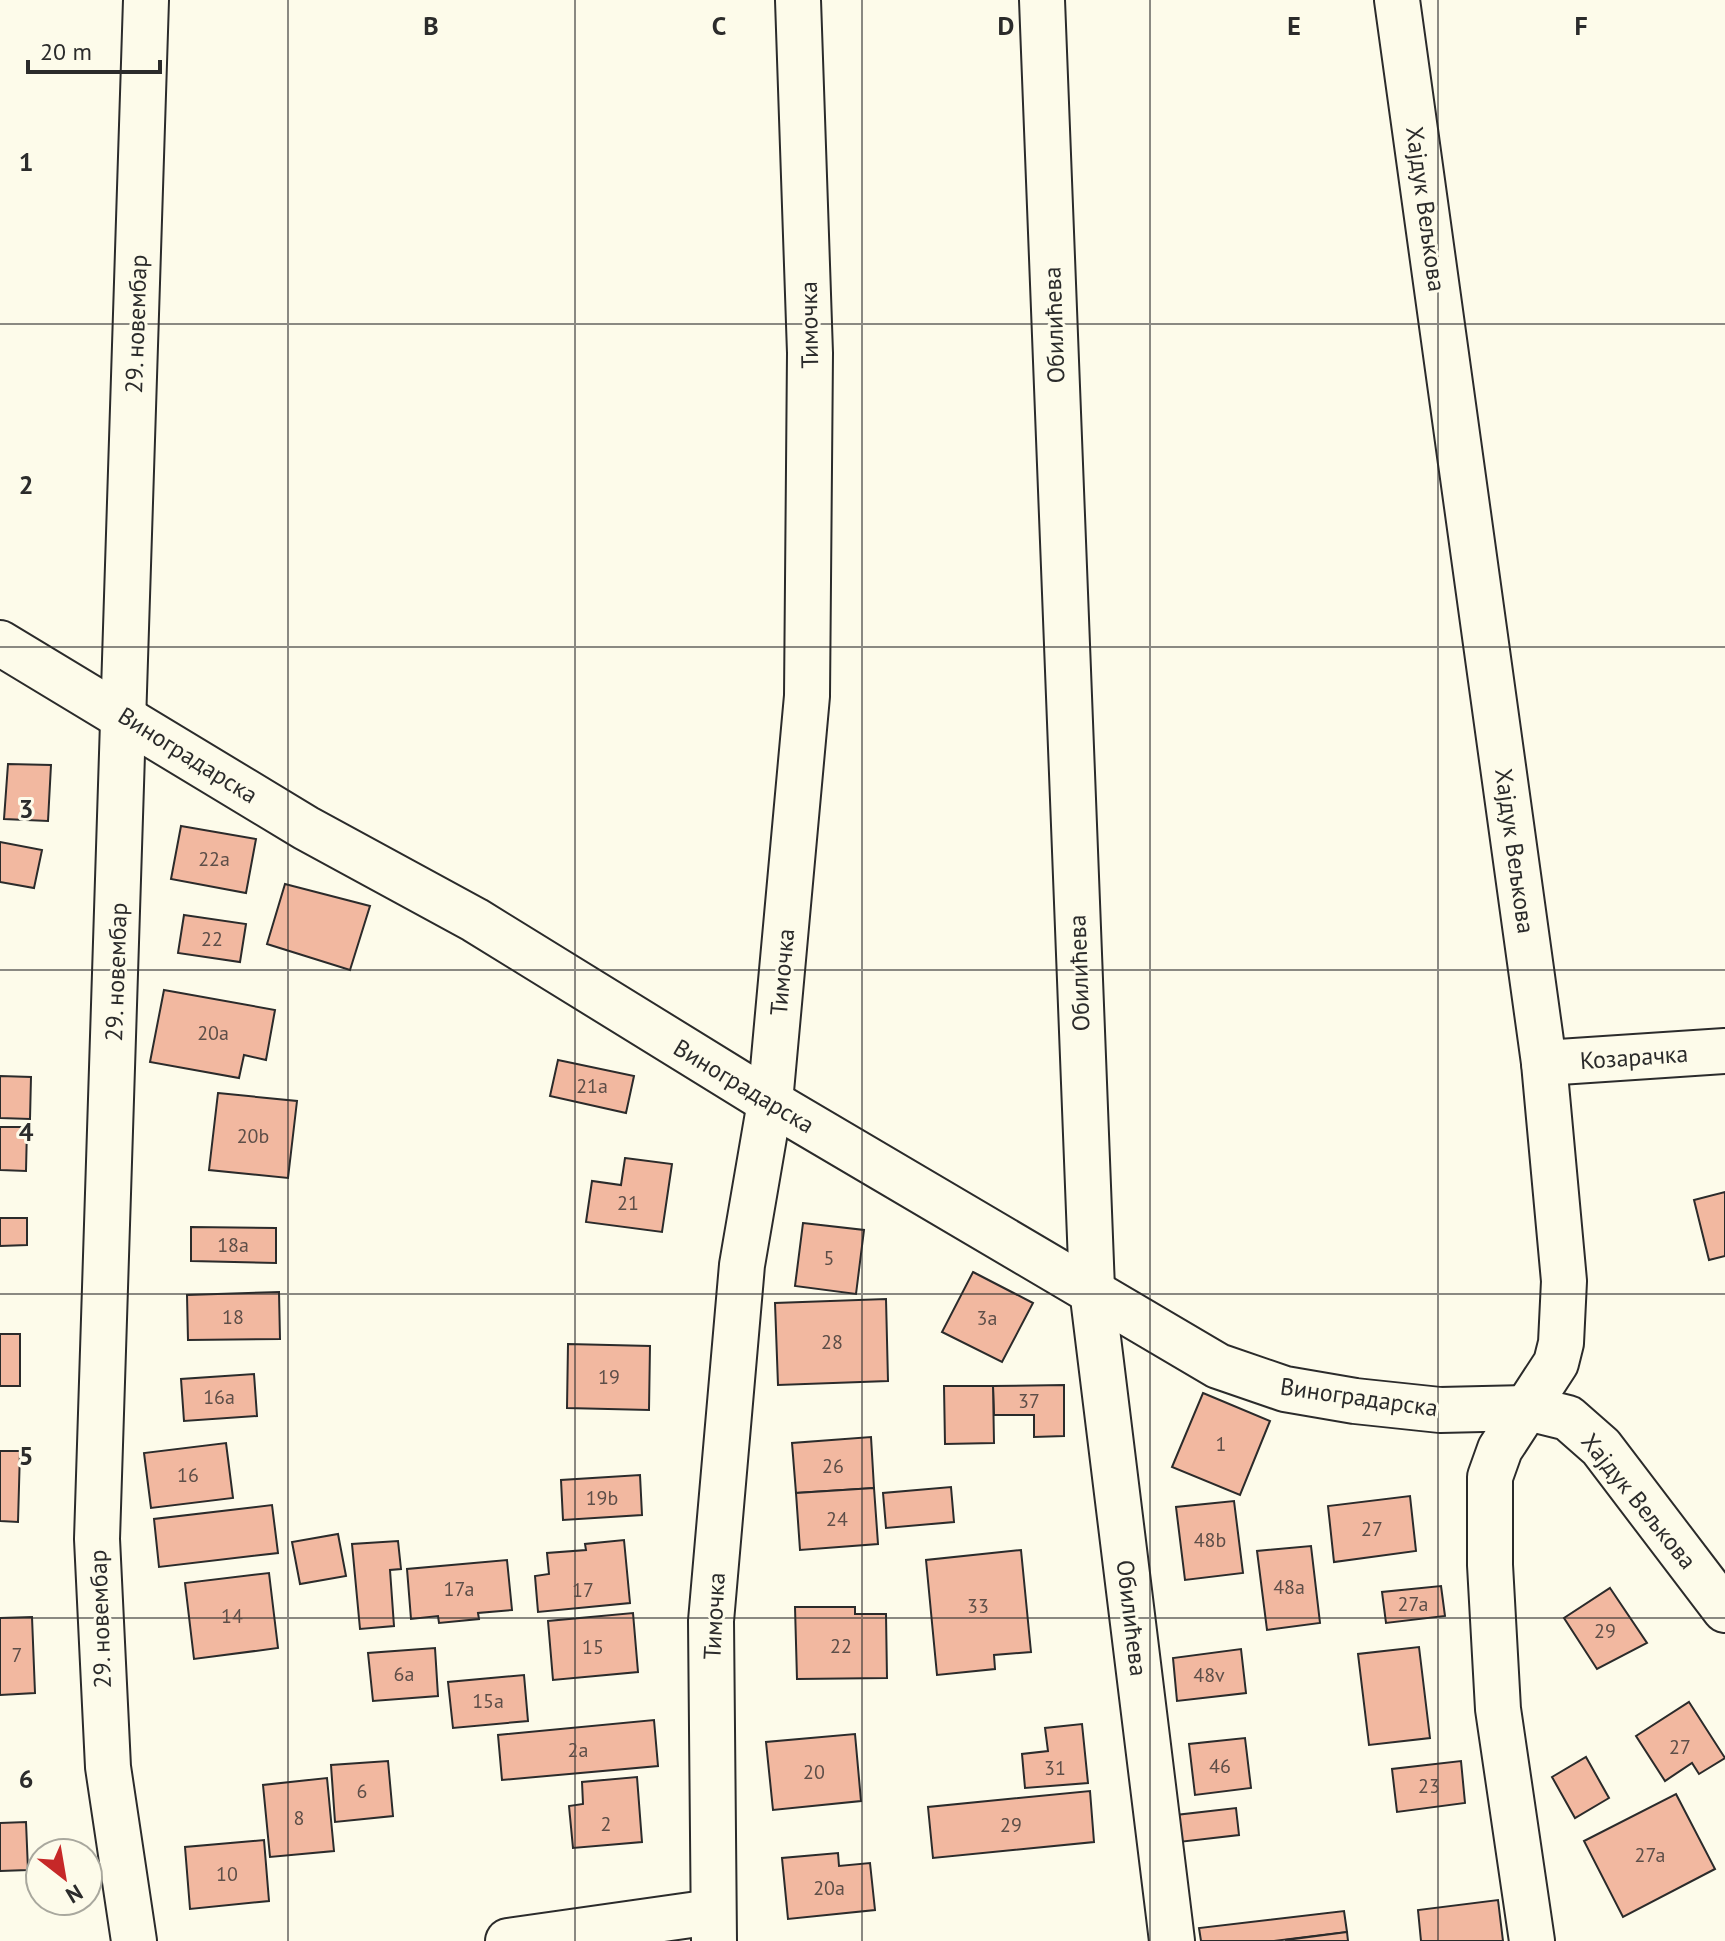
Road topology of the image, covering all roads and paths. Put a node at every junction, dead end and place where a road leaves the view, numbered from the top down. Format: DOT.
graph roads {
  1 [pos="146,0"];
  2 [pos="798,0"];
  3 [pos="1042,0"];
  4 [pos="1397,0"];
  5 [pos="0,643"];
  6 [pos="124,715"];
  7 [pos="1725,1051"];
  8 [pos="1544,1063"];
  9 [pos="770,1102"];
  10 [pos="1092,1289"];
  11 [pos="1528,1408"];
  12 [pos="1725,1610"];
  13 [pos="713,1926"];
  14 [pos="134,1941"];
  15 [pos="508,1941"];
  16 [pos="1172,1941"];
  17 [pos="1532,1941"];
  1 -- 6 [label="street, 29. новембар"];
  2 -- 9 [label="street, Тимочка"];
  3 -- 10 [label="street, Обилићева"];
  4 -- 8 [label="street, Хајдук Вељкова"];
  5 -- 6 [label="street, Виноградарска"];
  6 -- 9 [label="street, Виноградарска"];
  6 -- 14 [label="street, 29. новембар"];
  7 -- 8 [label="street, Козарачка"];
  8 -- 11 [label="street, Хајдук Вељкова"];
  9 -- 10 [label="street, Виноградарска"];
  9 -- 13 [label="street, Тимочка"];
  10 -- 11 [label="street, Виноградарска"];
  10 -- 16 [label="street, Обилићева"];
  11 -- 12 [label="street, Хајдук Вељкова"];
  11 -- 17 [label="street"];
  13 -- 15 [label="street"];
}
